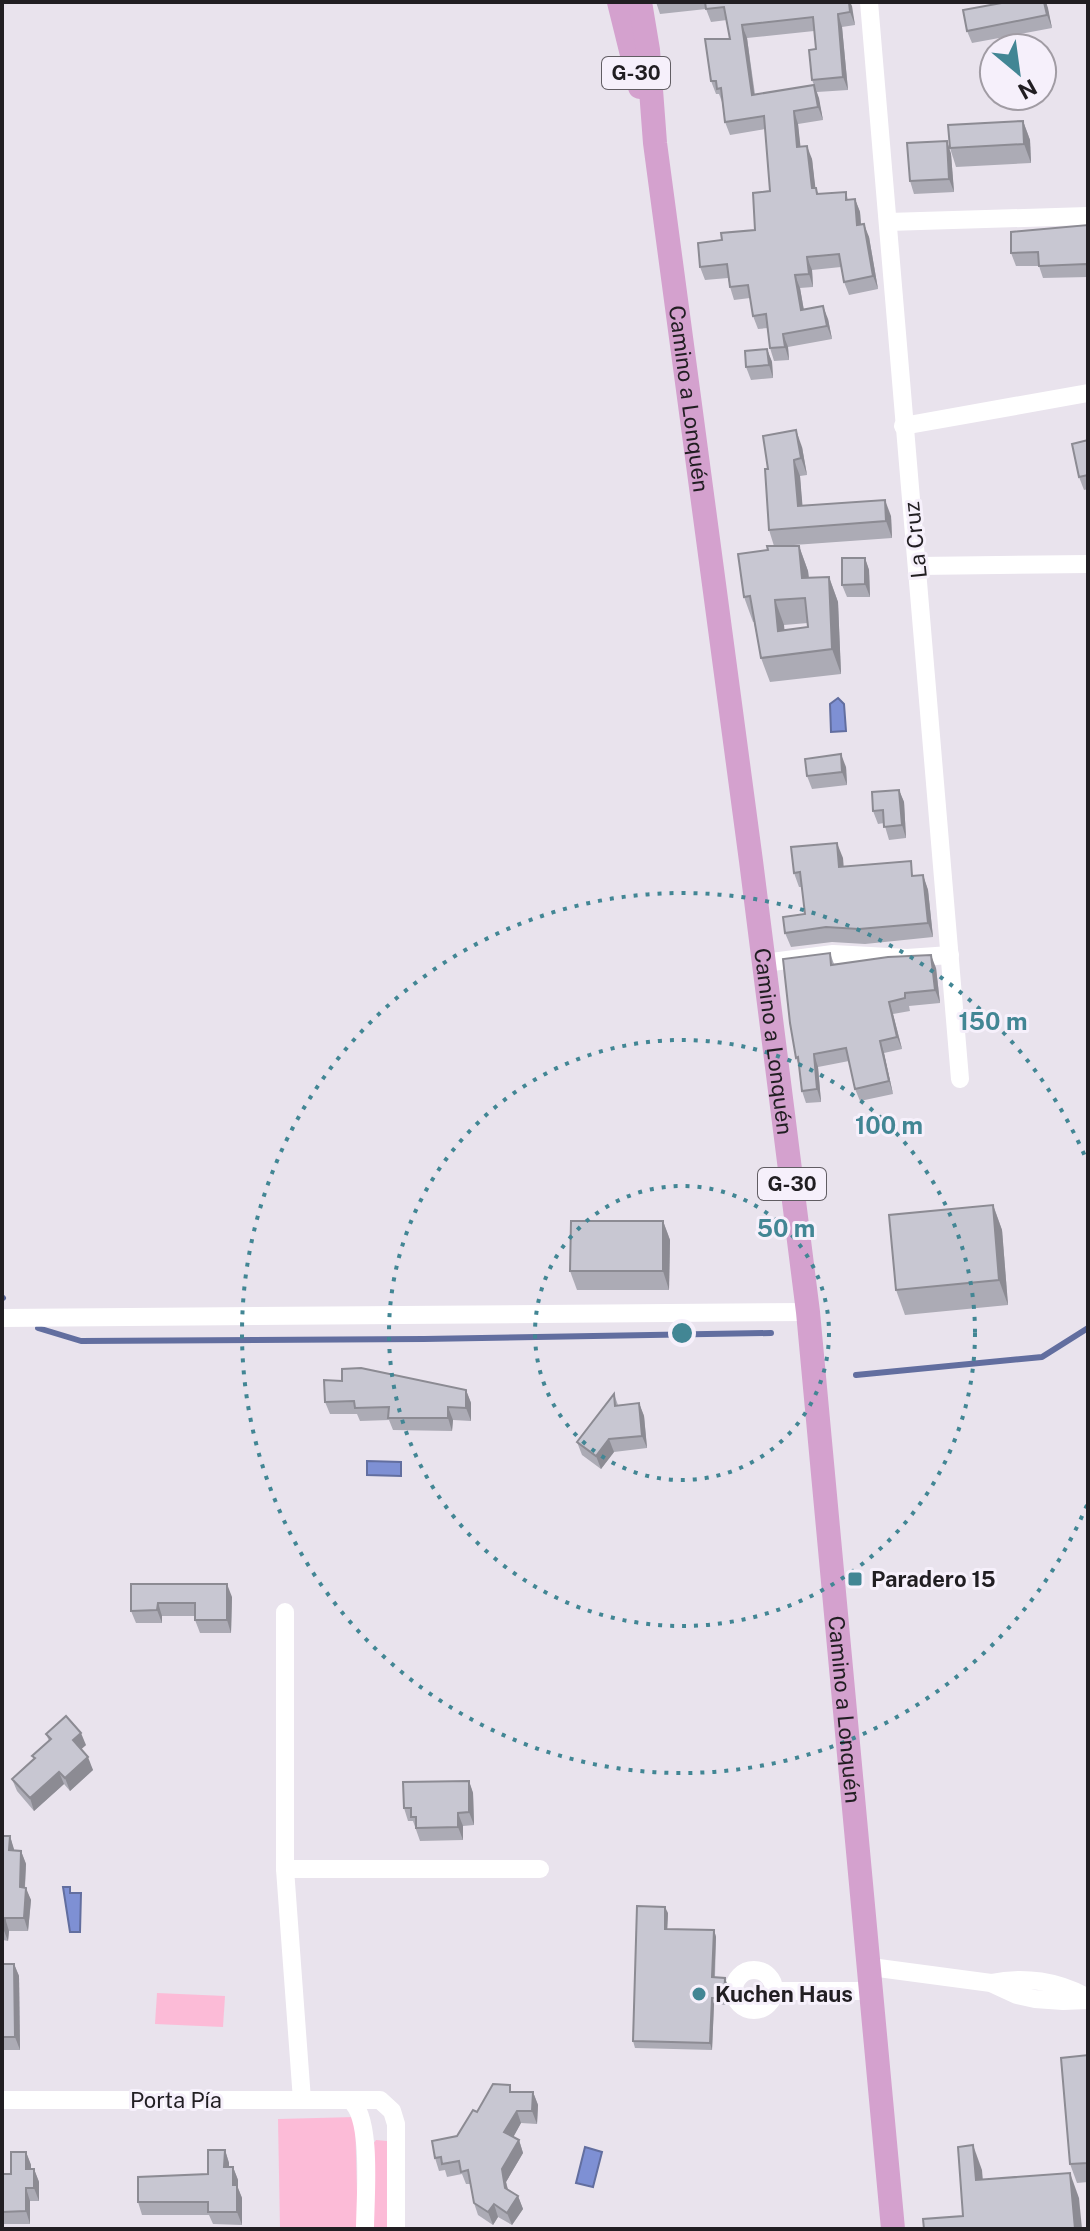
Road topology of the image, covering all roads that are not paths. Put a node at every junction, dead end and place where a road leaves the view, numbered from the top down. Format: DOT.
graph roads {
  1 [pos="619,2"];
  2 [pos="640,2"];
  3 [pos="869,2"];
  4 [pos="655,143"];
  5 [pos="1088,216"];
  6 [pos="888,222"];
  7 [pos="1088,393"];
  8 [pos="903,426"];
  9 [pos="1088,564"];
  10 [pos="918,566"];
  11 [pos="950,955"];
  12 [pos="764,963"];
  13 [pos="960,1079"];
  14 [pos="808,1312"];
  15 [pos="2,1318"];
  16 [pos="285,1612"];
  17 [pos="285,1869"];
  18 [pos="540,1869"];
  19 [pos="871,1967"];
  20 [pos="775,1991"];
  21 [pos="873,1991"];
  22 [pos="1088,1999"];
  23 [pos="2,2100"];
  24 [pos="302,2100"];
  25 [pos="350,2100"];
  26 [pos="365,2229"];
  27 [pos="396,2229"];
  28 [pos="893,2229"];
  1 -- 4 [label="main road, Camino a Lonquén / G-30"];
  2 -- 4 [label="main road, Camino a Lonquén / G-30"];
  3 -- 6 [label="street, La Cruz"];
  4 -- 12 [label="main road, Camino a Lonquén / G-30"];
  5 -- 6 [label="street"];
  6 -- 8 [label="street, La Cruz"];
  7 -- 8 [label="street"];
  8 -- 10 [label="street, La Cruz"];
  9 -- 10 [label="street"];
  10 -- 11 [label="street, La Cruz"];
  11 -- 12 [label="street"];
  11 -- 13 [label="street, La Cruz"];
  12 -- 14 [label="main road, Camino a Lonquén / G-30"];
  14 -- 15 [label="street"];
  14 -- 19 [label="main road, Camino a Lonquén / G-30"];
  16 -- 17 [label="street"];
  17 -- 18 [label="street"];
  17 -- 24 [label="street"];
  19 -- 21 [label="main road, Camino a Lonquén / G-30"];
  19 -- 22 [label="street"];
  20 -- 21 [label="street"];
  21 -- 28 [label="main road, Camino a Lonquén / G-30"];
  23 -- 24 [label="street, Porta Pía"];
  24 -- 25 [label="street, Porta Pía"];
  25 -- 26 [label="street"];
  25 -- 27 [label="street, Porta Pía"];
}
